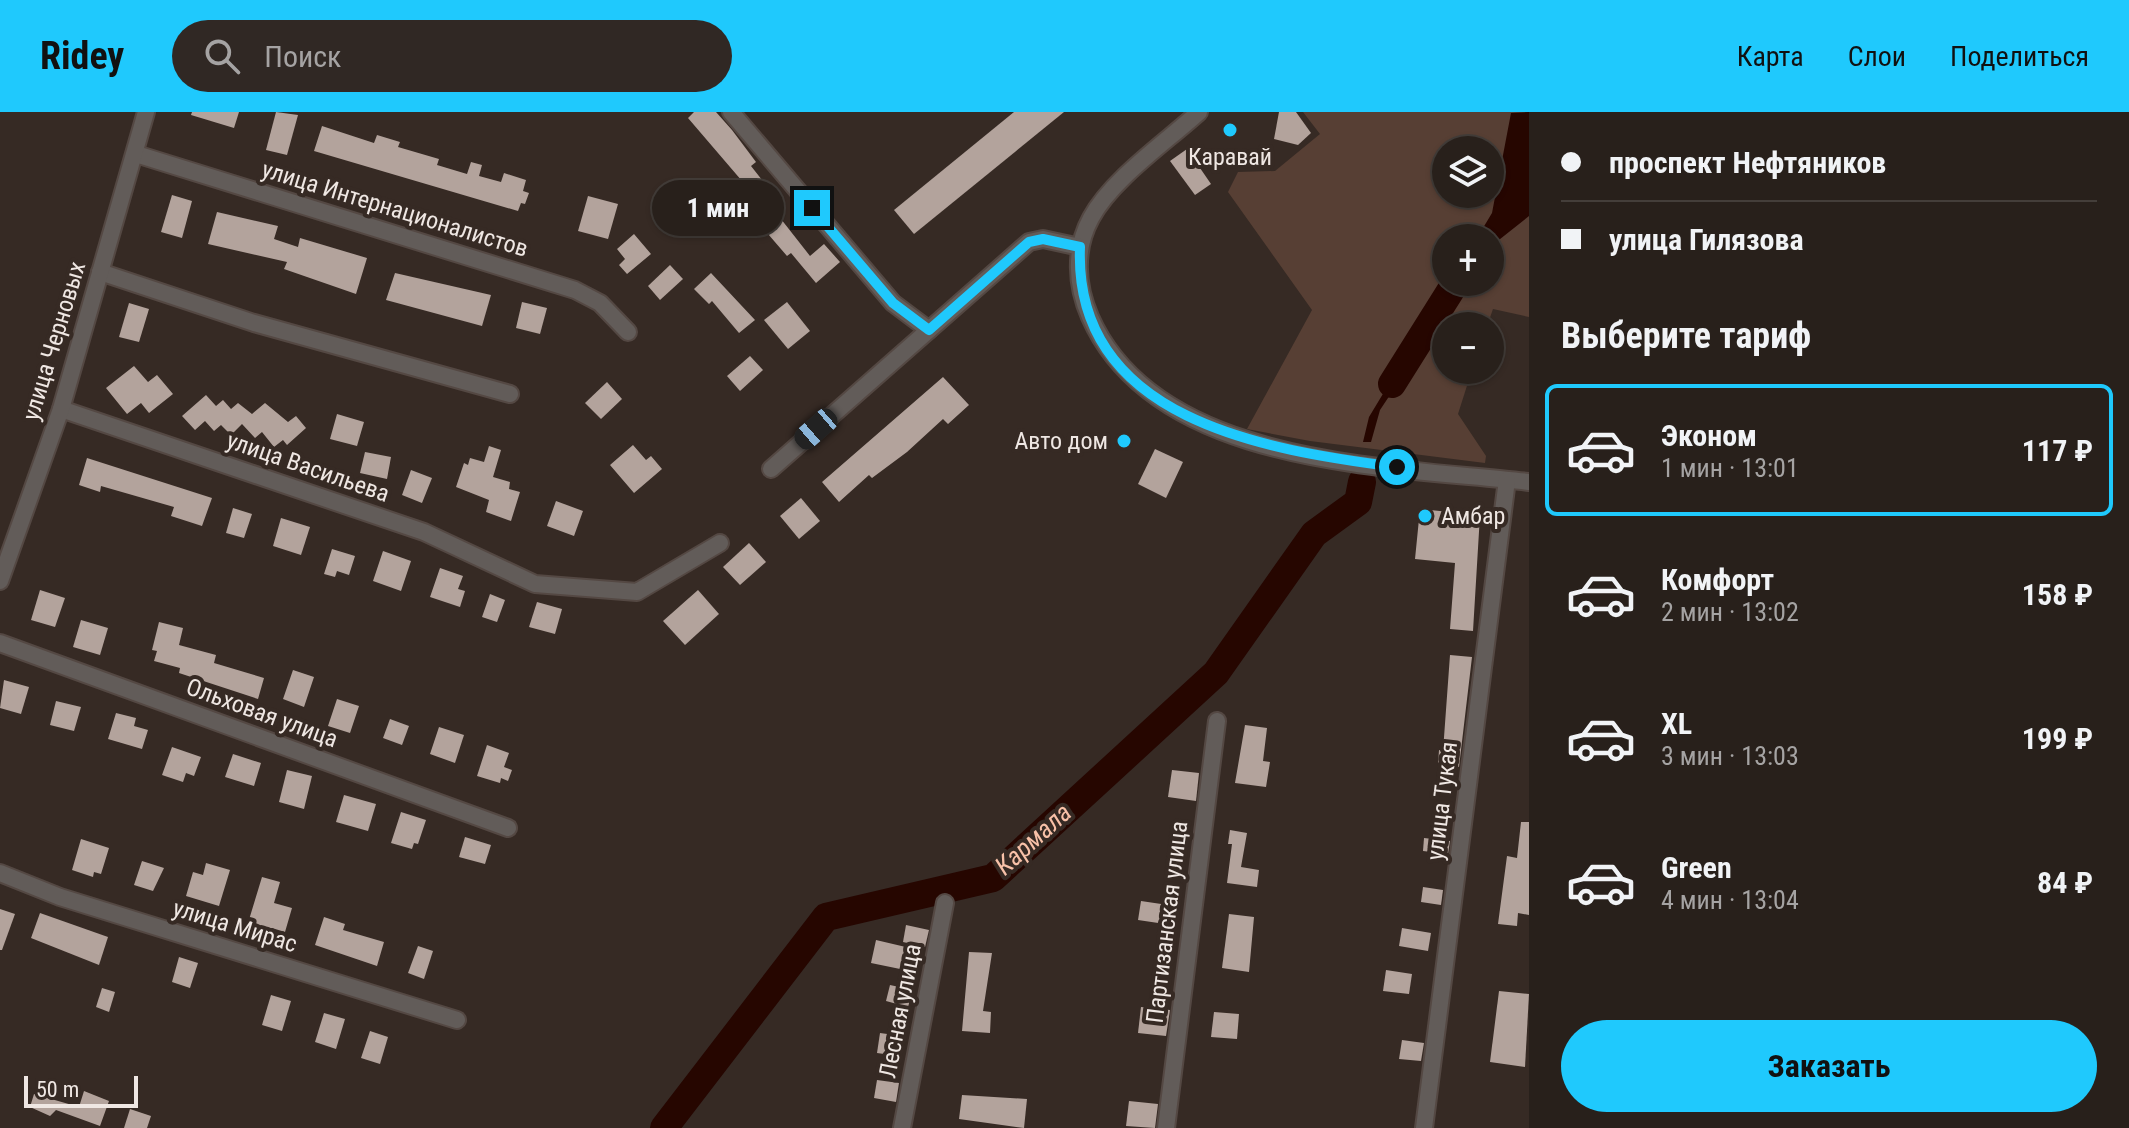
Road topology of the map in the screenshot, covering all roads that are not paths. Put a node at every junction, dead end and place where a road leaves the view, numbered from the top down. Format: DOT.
graph roads {
  1 [pos="146,112"];
  2 [pos="731,112"];
  3 [pos="1199,112"];
  4 [pos="136,154"];
  5 [pos="1080,247"];
  6 [pos="100,272"];
  7 [pos="929,330"];
  8 [pos="628,332"];
  9 [pos="510,394"];
  10 [pos="61,409"];
  11 [pos="771,469"];
  12 [pos="1507,480"];
  13 [pos="1529,482"];
  14 [pos="720,543"];
  15 [pos="0,581"];
  16 [pos="0,643"];
  17 [pos="1217,721"];
  18 [pos="508,828"];
  19 [pos="0,873"];
  20 [pos="945,903"];
  21 [pos="457,1020"];
  22 [pos="902,1128"];
  23 [pos="1166,1128"];
  24 [pos="1424,1128"];
  1 -- 4 [label="street, улица Черновых"];
  2 -- 7 [label="street"];
  3 -- 5 [label="street"];
  4 -- 6 [label="street, улица Черновых"];
  4 -- 8 [label="street, улица Интернационалистов"];
  5 -- 7 [label="street"];
  5 -- 12 [label="street"];
  6 -- 9 [label="street"];
  6 -- 10 [label="street, улица Черновых"];
  7 -- 11 [label="street"];
  10 -- 14 [label="street, улица Васильева"];
  10 -- 15 [label="street, улица Черновых"];
  12 -- 13 [label="street"];
  12 -- 24 [label="street, улица Тукая"];
  16 -- 18 [label="street, Ольховая улица"];
  17 -- 23 [label="street, Партизанская улица"];
  19 -- 21 [label="street, улица Мирас"];
  20 -- 22 [label="street, Лесная улица"];
}
